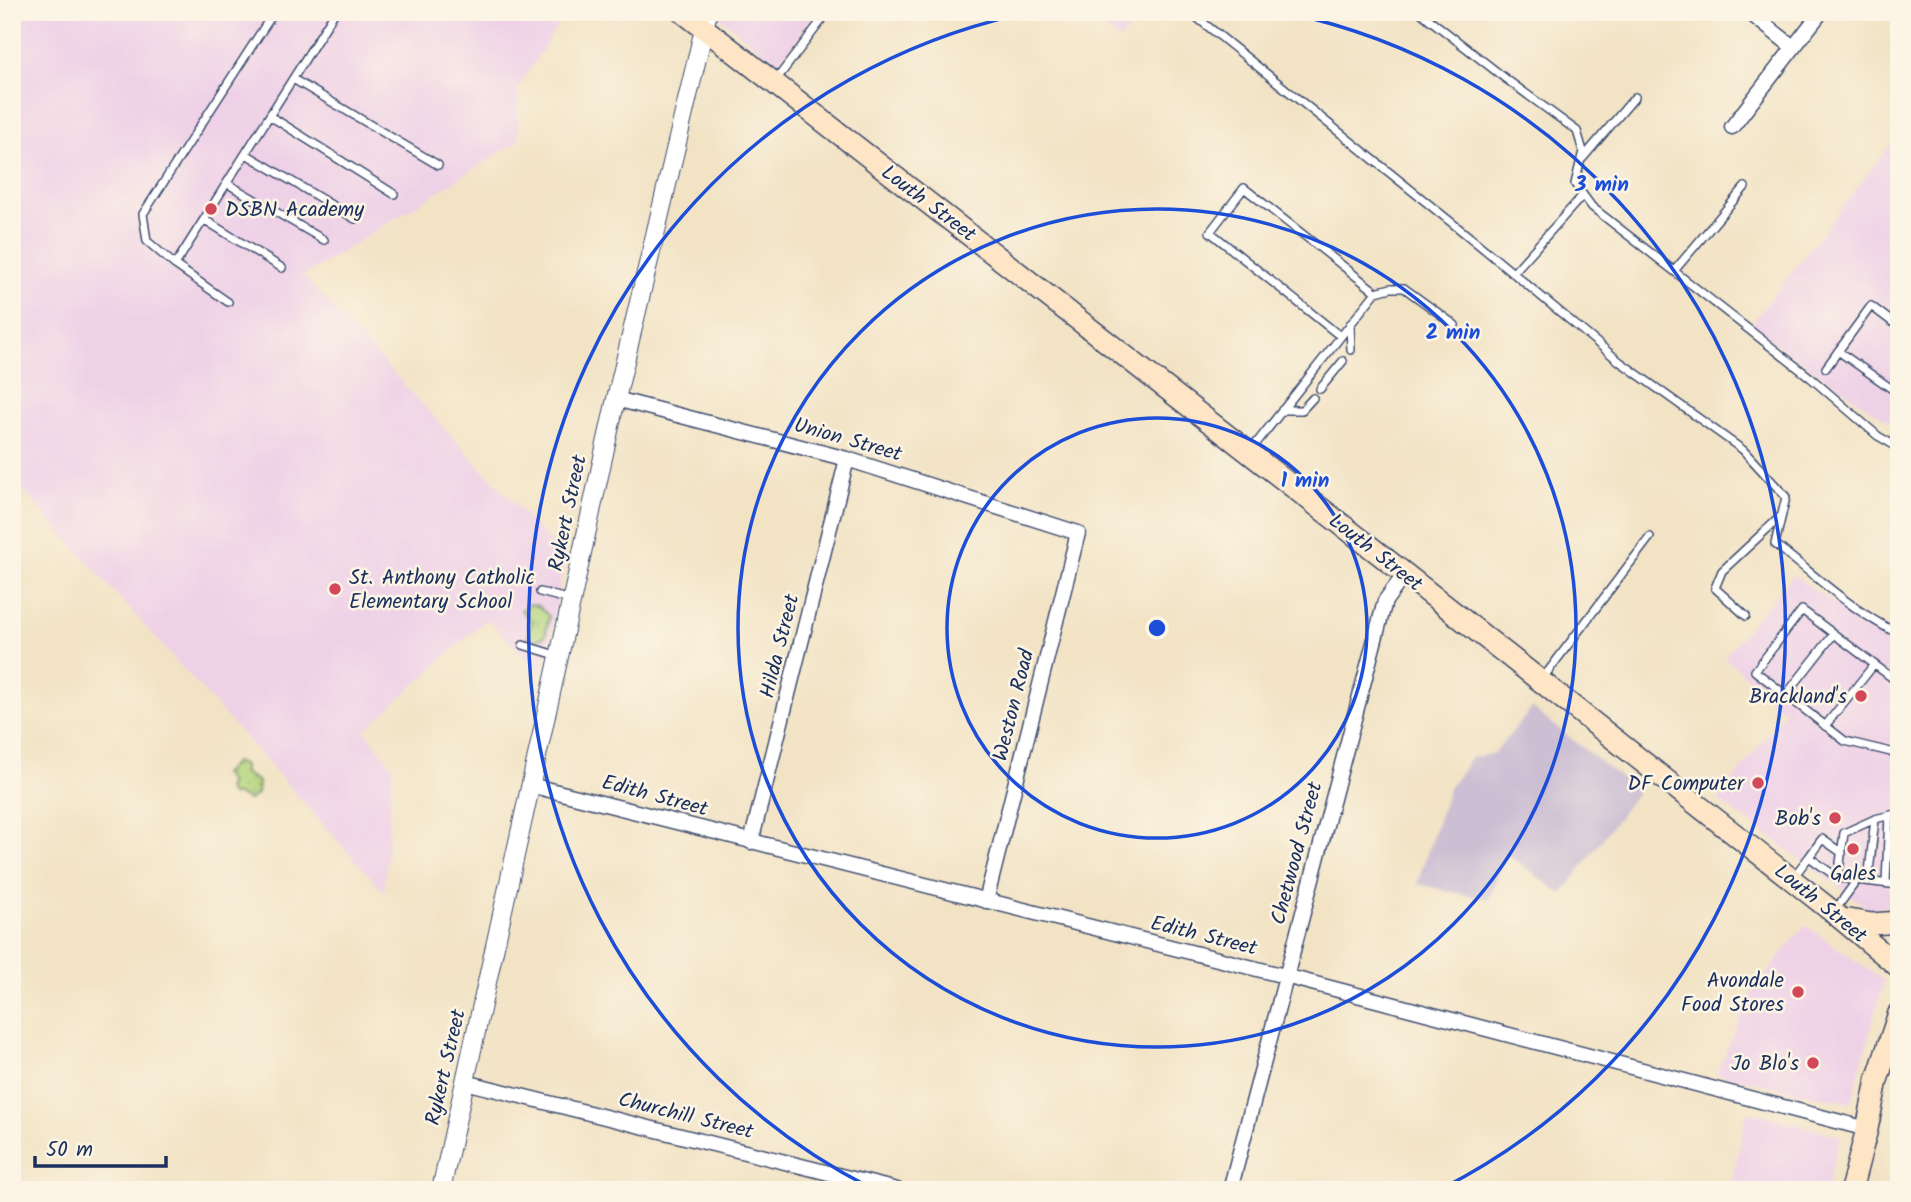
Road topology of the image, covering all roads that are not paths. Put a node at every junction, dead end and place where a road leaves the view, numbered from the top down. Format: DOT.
graph roads {
  1 [pos="274,12"];
  2 [pos="335,12"];
  3 [pos="683,12"];
  4 [pos="828,12"];
  5 [pos="1191,12"];
  6 [pos="1420,12"];
  7 [pos="1749,12"];
  8 [pos="1821,12"];
  9 [pos="706,21"];
  10 [pos="1793,47"];
  11 [pos="293,79"];
  12 [pos="773,83"];
  13 [pos="1635,97"];
  14 [pos="270,116"];
  15 [pos="1732,127"];
  16 [pos="246,154"];
  17 [pos="1581,160"];
  18 [pos="438,165"];
  19 [pos="228,184"];
  20 [pos="1745,187"];
  21 [pos="394,194"];
  22 [pos="1583,195"];
  23 [pos="355,219"];
  24 [pos="205,220"];
  25 [pos="324,240"];
  26 [pos="175,265"];
  27 [pos="282,268"];
  28 [pos="1674,271"];
  29 [pos="1513,273"];
  30 [pos="1376,292"];
  31 [pos="228,302"];
  32 [pos="1349,324"];
  33 [pos="1455,324"];
  34 [pos="1899,327"];
  35 [pos="1340,336"];
  36 [pos="1351,350"];
  37 [pos="1838,351"];
  38 [pos="1343,361"];
  39 [pos="1826,368"];
  40 [pos="1320,389"];
  41 [pos="1899,394"];
  42 [pos="1313,398"];
  43 [pos="616,399"];
  44 [pos="1282,410"];
  45 [pos="1899,449"];
  46 [pos="1248,453"];
  47 [pos="847,459"];
  48 [pos="1782,515"];
  49 [pos="1066,529"];
  50 [pos="1650,537"];
  51 [pos="1405,574"];
  52 [pos="540,592"];
  53 [pos="571,600"];
  54 [pos="1746,616"];
  55 [pos="1899,634"];
  56 [pos="1833,635"];
  57 [pos="523,645"];
  58 [pos="559,656"];
  59 [pos="1874,666"];
  60 [pos="1540,681"];
  61 [pos="1899,683"];
  62 [pos="1786,695"];
  63 [pos="1825,726"];
  64 [pos="1899,754"];
  65 [pos="530,785"];
  66 [pos="1899,813"];
  67 [pos="1889,816"];
  68 [pos="1875,819"];
  69 [pos="751,842"];
  70 [pos="1842,853"];
  71 [pos="1809,857"];
  72 [pos="1838,878"];
  73 [pos="1791,879"];
  74 [pos="1857,880"];
  75 [pos="1868,881"];
  76 [pos="1886,882"];
  77 [pos="1899,885"];
  78 [pos="986,901"];
  79 [pos="1837,915"];
  80 [pos="1899,922"];
  81 [pos="1899,967"];
  82 [pos="1285,976"];
  83 [pos="1899,1013"];
  84 [pos="1899,1052"];
  85 [pos="1877,1080"];
  86 [pos="465,1082"];
  87 [pos="1867,1129"];
  88 [pos="441,1190"];
  89 [pos="897,1190"];
  90 [pos="1230,1190"];
  91 [pos="1851,1190"];
  1 -- 26 [label="lane"];
  2 -- 11 [label="lane"];
  3 -- 9 [label="main road, Louth Street"];
  4 -- 12 [label="lane"];
  5 -- 29 [label="lane"];
  6 -- 17 [label="lane"];
  7 -- 10 [label="street"];
  8 -- 10 [label="street"];
  9 -- 12 [label="main road, Louth Street"];
  9 -- 43 [label="street, Rykert Street"];
  10 -- 15 [label="street"];
  11 -- 14 [label="lane"];
  11 -- 18 [label="lane"];
  12 -- 46 [label="main road, Louth Street"];
  13 -- 17 [label="lane"];
  14 -- 16 [label="lane"];
  14 -- 21 [label="lane"];
  16 -- 19 [label="lane"];
  16 -- 23 [label="lane"];
  17 -- 22 [label="lane"];
  19 -- 24 [label="lane"];
  19 -- 25 [label="lane"];
  20 -- 28 [label="lane"];
  22 -- 28 [label="lane"];
  22 -- 29 [label="lane"];
  24 -- 26 [label="lane"];
  24 -- 27 [label="lane"];
  26 -- 31 [label="lane"];
  28 -- 45 [label="lane"];
  29 -- 48 [label="lane"];
  30 -- 32 [label="lane"];
  30 -- 33 [label="lane"];
  30 -- 35 [label="lane"];
  32 -- 35 [label="lane"];
  32 -- 36 [label="lane"];
  34 -- 37 [label="lane"];
  35 -- 44 [label="lane"];
  37 -- 39 [label="lane"];
  37 -- 41 [label="lane"];
  38 -- 40 [label="lane"];
  42 -- 44 [label="lane"];
  43 -- 47 [label="street, Union Street"];
  43 -- 53 [label="street, Rykert Street"];
  44 -- 46 [label="lane"];
  46 -- 51 [label="main road, Louth Street"];
  47 -- 49 [label="street, Union Street"];
  47 -- 69 [label="street, Hilda Street"];
  48 -- 54 [label="lane"];
  48 -- 55 [label="lane"];
  49 -- 78 [label="street, Weston Road"];
  50 -- 60 [label="lane"];
  51 -- 60 [label="main road, Louth Street"];
  51 -- 82 [label="street, Chetwood Street"];
  52 -- 53 [label="lane"];
  53 -- 58 [label="street, Rykert Street"];
  56 -- 59 [label="lane"];
  56 -- 62 [label="lane"];
  56 -- 62 [label="lane"];
  57 -- 58 [label="lane"];
  58 -- 65 [label="street, Rykert Street"];
  59 -- 61 [label="lane"];
  59 -- 63 [label="lane"];
  60 -- 73 [label="main road, Louth Street"];
  62 -- 63 [label="lane"];
  63 -- 64 [label="lane"];
  65 -- 69 [label="street, Edith Street"];
  65 -- 86 [label="street, Rykert Street"];
  66 -- 67 [label="lane"];
  67 -- 68 [label="lane"];
  67 -- 76 [label="lane"];
  68 -- 70 [label="lane"];
  68 -- 75 [label="lane"];
  69 -- 78 [label="street, Edith Street"];
  70 -- 71 [label="lane"];
  70 -- 72 [label="lane"];
  71 -- 72 [label="lane"];
  71 -- 73 [label="lane"];
  72 -- 74 [label="lane"];
  73 -- 79 [label="main road, Louth Street"];
  74 -- 75 [label="lane"];
  74 -- 79 [label="lane"];
  75 -- 76 [label="lane"];
  76 -- 77 [label="lane"];
  78 -- 82 [label="street, Edith Street"];
  79 -- 80 [label="main road"];
  79 -- 81 [label="main road, Louth Street"];
  82 -- 87 [label="street, Edith Street"];
  82 -- 90 [label="street, Chetwood Street"];
  83 -- 85 [label="main road"];
  84 -- 85 [label="main road"];
  85 -- 87 [label="main road"];
  86 -- 88 [label="street, Rykert Street"];
  86 -- 89 [label="street, Churchill Street"];
  87 -- 91 [label="main road"];
}
